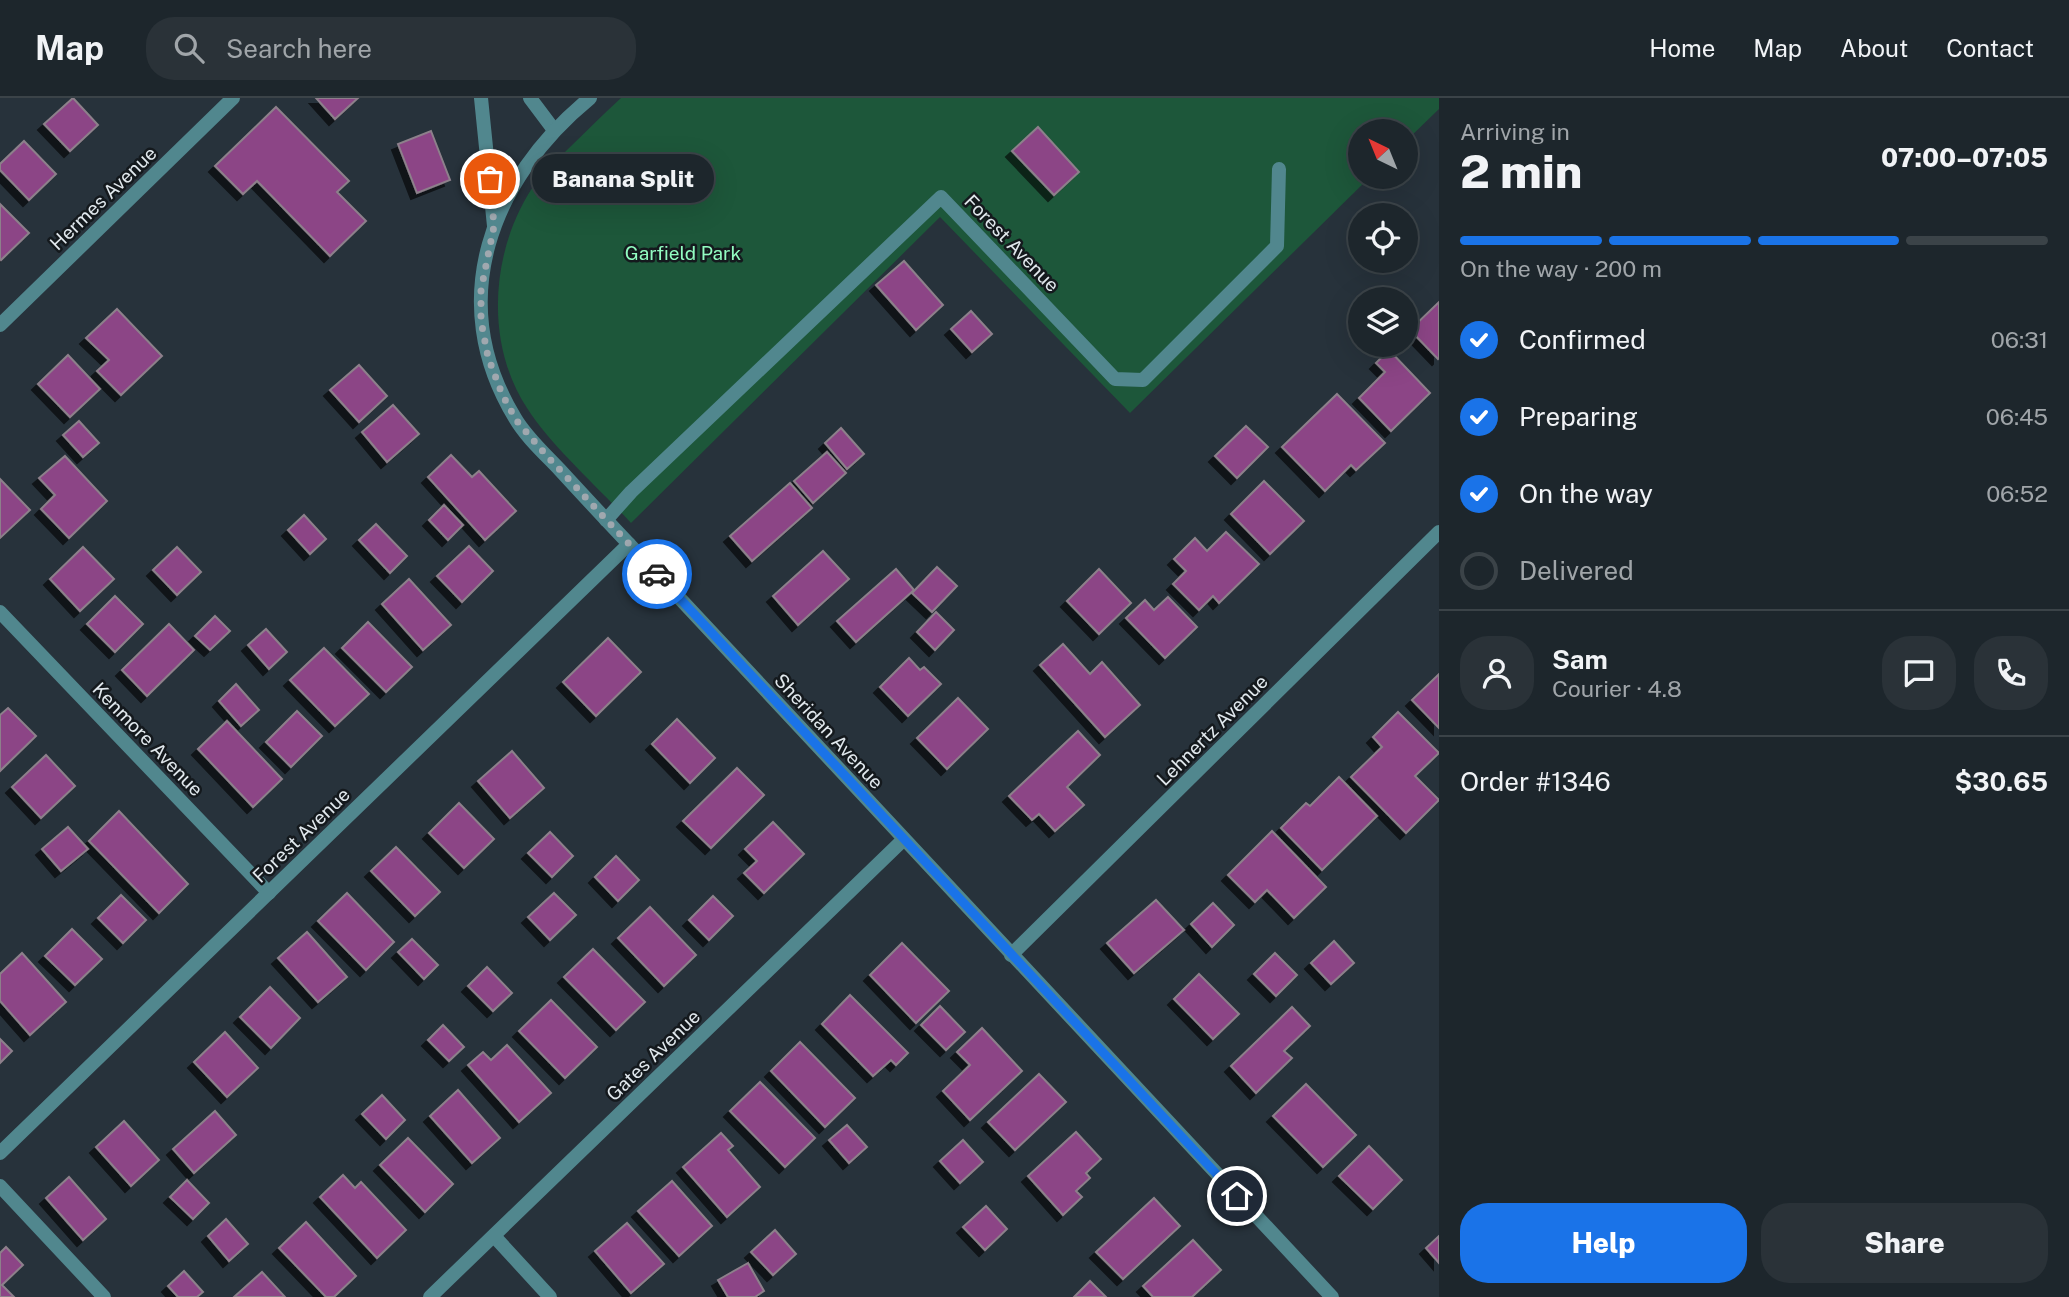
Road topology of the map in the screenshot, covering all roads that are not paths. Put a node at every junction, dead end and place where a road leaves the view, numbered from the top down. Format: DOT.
graph roads {
  1 [pos="233,98"];
  2 [pos="481,98"];
  3 [pos="530,98"];
  4 [pos="590,98"];
  5 [pos="554,130"];
  6 [pos="1279,169"];
  7 [pos="494,226"];
  8 [pos="0,325"];
  9 [pos="606,520"];
  10 [pos="1439,532"];
  11 [pos="629,544"];
  12 [pos="0,612"];
  13 [pos="903,840"];
  14 [pos="269,893"];
  15 [pos="1011,955"];
  16 [pos="0,1153"];
  17 [pos="0,1186"];
  18 [pos="494,1236"];
  19 [pos="104,1297"];
  20 [pos="430,1297"];
  21 [pos="550,1297"];
  22 [pos="1332,1297"];
  1 -- 8 [label="street, Hermes Avenue"];
  2 -- 7 [label="street"];
  3 -- 5 [label="street"];
  4 -- 5 [label="street, Sheridan Avenue"];
  5 -- 7 [label="street, Sheridan Avenue"];
  6 -- 9 [label="street, Forest Avenue"];
  7 -- 9 [label="street, Sheridan Avenue"];
  9 -- 11 [label="street, Sheridan Avenue"];
  10 -- 15 [label="street, Lehnertz Avenue"];
  11 -- 13 [label="street, Sheridan Avenue"];
  11 -- 14 [label="street, Forest Avenue"];
  12 -- 14 [label="street, Kenmore Avenue"];
  13 -- 15 [label="street, Sheridan Avenue"];
  13 -- 18 [label="street, Gates Avenue"];
  14 -- 16 [label="street, Forest Avenue"];
  15 -- 22 [label="street, Sheridan Avenue"];
  17 -- 19 [label="street"];
  18 -- 20 [label="street, Gates Avenue"];
  18 -- 21 [label="street"];
}
